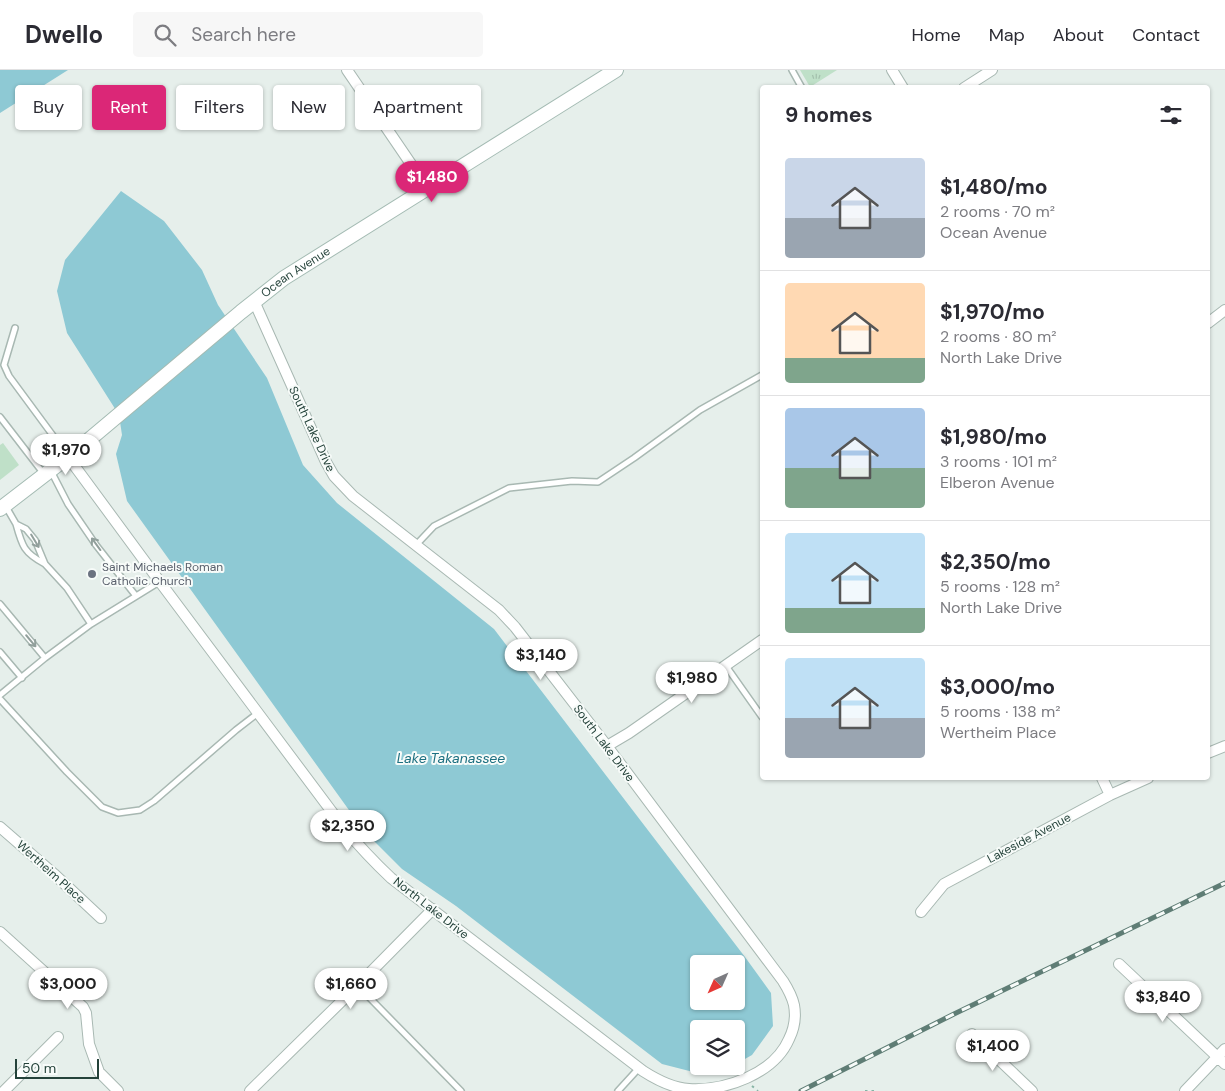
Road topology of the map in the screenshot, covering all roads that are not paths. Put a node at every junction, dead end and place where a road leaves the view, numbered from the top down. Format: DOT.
graph roads {
  1 [pos="347,70"];
  2 [pos="616,70"];
  3 [pos="792,70"];
  4 [pos="892,70"];
  5 [pos="992,70"];
  6 [pos="800,85"];
  7 [pos="901,85"];
  8 [pos="969,85"];
  9 [pos="428,189"];
  10 [pos="254,301"];
  11 [pos="1225,310"];
  12 [pos="1210,321"];
  13 [pos="15,328"];
  14 [pos="760,377"];
  15 [pos="0,417"];
  16 [pos="68,457"];
  17 [pos="48,472"];
  18 [pos="3,507"];
  19 [pos="16,524"];
  20 [pos="416,545"];
  21 [pos="45,564"];
  22 [pos="160,582"];
  23 [pos="136,596"];
  24 [pos="0,604"];
  25 [pos="91,624"];
  26 [pos="760,641"];
  27 [pos="0,652"];
  28 [pos="46,658"];
  29 [pos="726,666"];
  30 [pos="22,678"];
  31 [pos="0,695"];
  32 [pos="0,699"];
  33 [pos="258,713"];
  34 [pos="760,714"];
  35 [pos="607,746"];
  36 [pos="1225,746"];
  37 [pos="1210,751"];
  38 [pos="1103,780"];
  39 [pos="1144,780"];
  40 [pos="1110,795"];
  41 [pos="0,827"];
  42 [pos="432,909"];
  43 [pos="921,912"];
  44 [pos="102,918"];
  45 [pos="0,932"];
  46 [pos="1119,964"];
  47 [pos="358,986"];
  48 [pos="972,1034"];
  49 [pos="58,1037"];
  50 [pos="1225,1049"];
  51 [pos="1221,1061"];
  52 [pos="639,1068"];
  53 [pos="740,1080"];
  54 [pos="4,1091"];
  55 [pos="118,1091"];
  56 [pos="250,1091"];
  57 [pos="461,1091"];
  58 [pos="618,1091"];
  59 [pos="1032,1091"];
  60 [pos="1185,1091"];
  1 -- 9 [label="street"];
  2 -- 9 [label="street, Ocean Avenue"];
  3 -- 6 [label="lane"];
  4 -- 7 [label="street"];
  5 -- 8 [label="street"];
  9 -- 10 [label="street, Ocean Avenue"];
  10 -- 16 [label="street, Ocean Avenue"];
  10 -- 20 [label="street, South Lake Drive"];
  11 -- 12 [label="street"];
  13 -- 16 [label="lane"];
  14 -- 20 [label="lane"];
  15 -- 17 [label="lane"];
  16 -- 17 [label="street, Ocean Avenue"];
  16 -- 22 [label="street, North Lake Drive"];
  17 -- 18 [label="street, Ocean Avenue"];
  23 -- 17 [label="lane, one-way"];
  18 -- 19 [label="lane"];
  19 -- 21 [label="lane, one-way"];
  19 -- 21 [label="lane"];
  20 -- 35 [label="street, South Lake Drive"];
  21 -- 25 [label="lane"];
  22 -- 23 [label="lane"];
  22 -- 33 [label="street, North Lake Drive"];
  23 -- 25 [label="lane"];
  24 -- 28 [label="lane, one-way"];
  25 -- 28 [label="lane"];
  26 -- 29 [label="street"];
  27 -- 30 [label="lane"];
  28 -- 30 [label="lane"];
  29 -- 34 [label="lane"];
  29 -- 35 [label="street"];
  30 -- 31 [label="lane"];
  32 -- 33 [label="lane"];
  33 -- 42 [label="street, North Lake Drive"];
  35 -- 53 [label="street, South Lake Drive"];
  36 -- 37 [label="street"];
  38 -- 40 [label="street"];
  39 -- 40 [label="street, Lakeside Avenue"];
  40 -- 43 [label="street, Lakeside Avenue"];
  41 -- 44 [label="street, Wertheim Place"];
  42 -- 47 [label="street"];
  42 -- 52 [label="street, North Lake Drive"];
  45 -- 55 [label="street"];
  46 -- 51 [label="street"];
  47 -- 56 [label="street"];
  47 -- 57 [label="lane"];
  48 -- 59 [label="street"];
  49 -- 54 [label="street"];
  50 -- 51 [label="street"];
  51 -- 60 [label="street"];
  52 -- 53 [label="street, North Lake Drive"];
  52 -- 58 [label="lane"];
}
